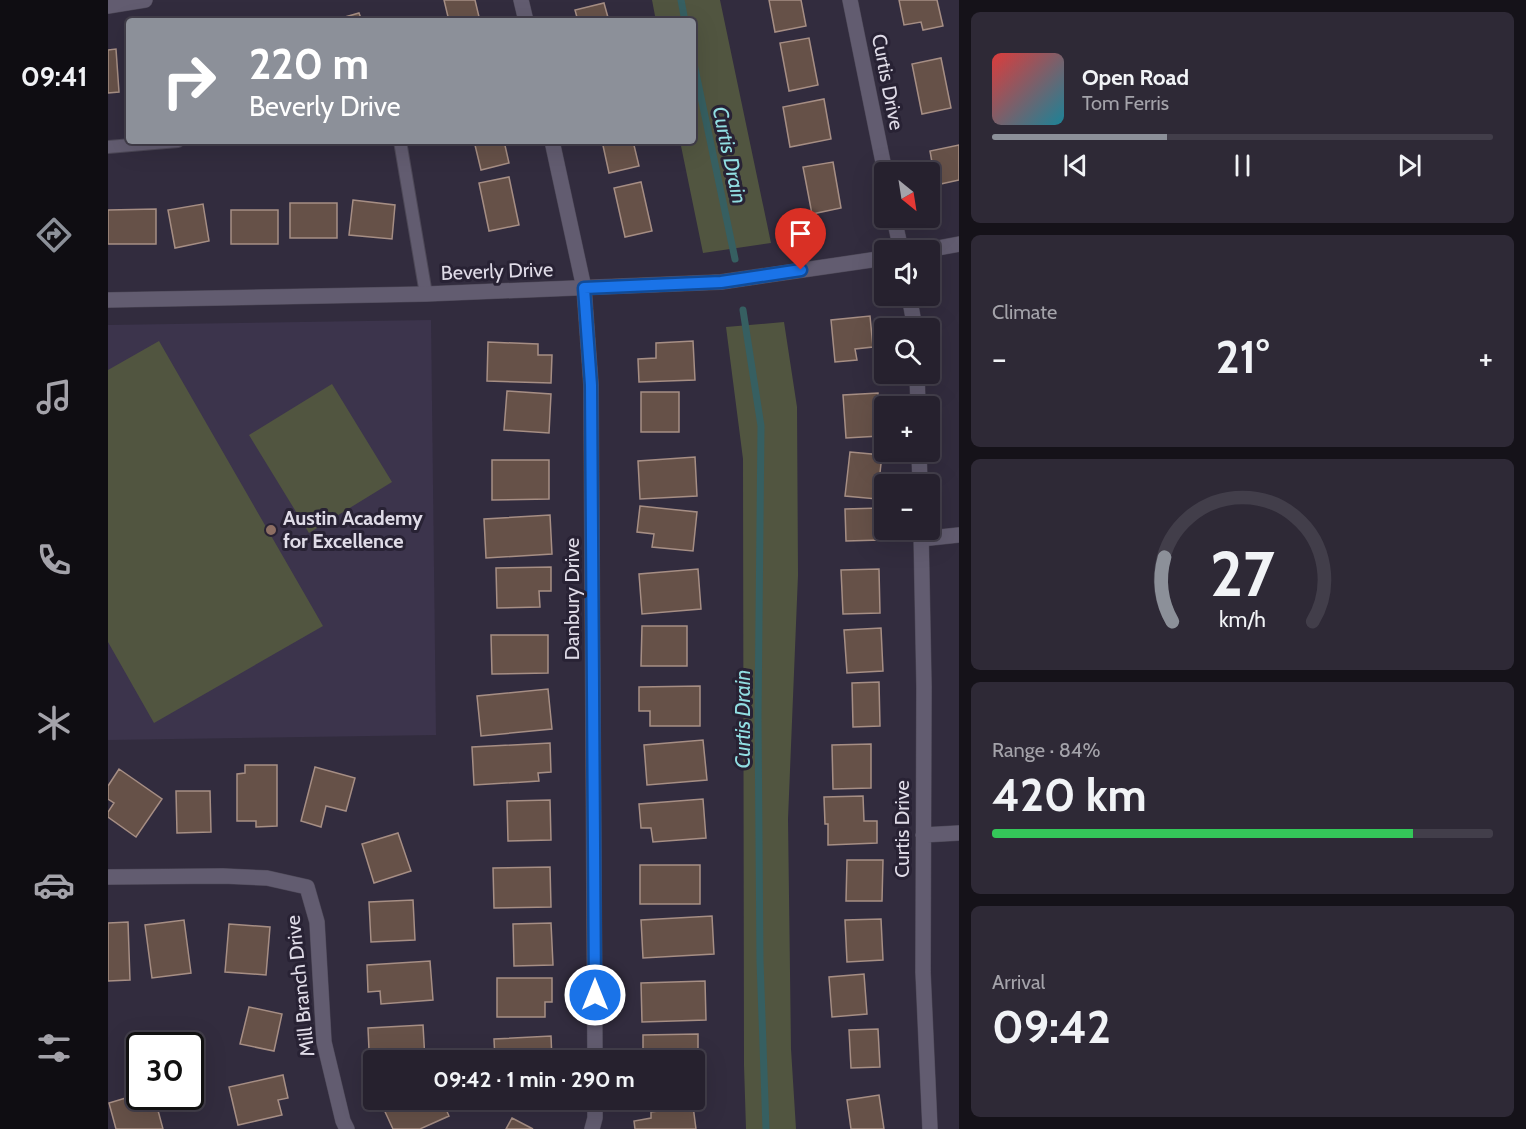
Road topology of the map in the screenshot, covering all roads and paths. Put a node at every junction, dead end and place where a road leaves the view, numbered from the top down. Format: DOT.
graph roads {
  1 [pos="145,0"];
  2 [pos="521,0"];
  3 [pos="850,0"];
  4 [pos="108,6"];
  5 [pos="524,18"];
  6 [pos="143,144"];
  7 [pos="401,144"];
  8 [pos="553,144"];
  9 [pos="108,147"];
  10 [pos="883,162"];
  11 [pos="959,244"];
  12 [pos="940,248"];
  13 [pos="874,260"];
  14 [pos="584,288"];
  15 [pos="426,294"];
  16 [pos="108,300"];
  17 [pos="940,534"];
  18 [pos="959,535"];
  19 [pos="921,540"];
  20 [pos="959,833"];
  21 [pos="923,835"];
  22 [pos="108,877"];
  23 [pos="595,1050"];
  24 [pos="595,1110"];
  25 [pos="347,1129"];
  26 [pos="592,1129"];
  27 [pos="930,1129"];
  1 -- 4 [label="street"];
  2 -- 5 [label="street"];
  3 -- 10 [label="street, Curtis Drive"];
  6 -- 9 [label="lane"];
  7 -- 15 [label="lane"];
  8 -- 14 [label="street, Danbury Drive"];
  11 -- 12 [label="street"];
  13 -- 14 [label="street, Beverly Drive"];
  14 -- 15 [label="street, Beverly Drive"];
  14 -- 23 [label="street, Danbury Drive"];
  15 -- 16 [label="street, Beverly Drive"];
  17 -- 18 [label="street"];
  19 -- 21 [label="street, Curtis Drive"];
  20 -- 21 [label="street"];
  21 -- 27 [label="street, Curtis Drive"];
  22 -- 25 [label="street, Mill Branch Drive"];
  24 -- 26 [label="street"];
}
